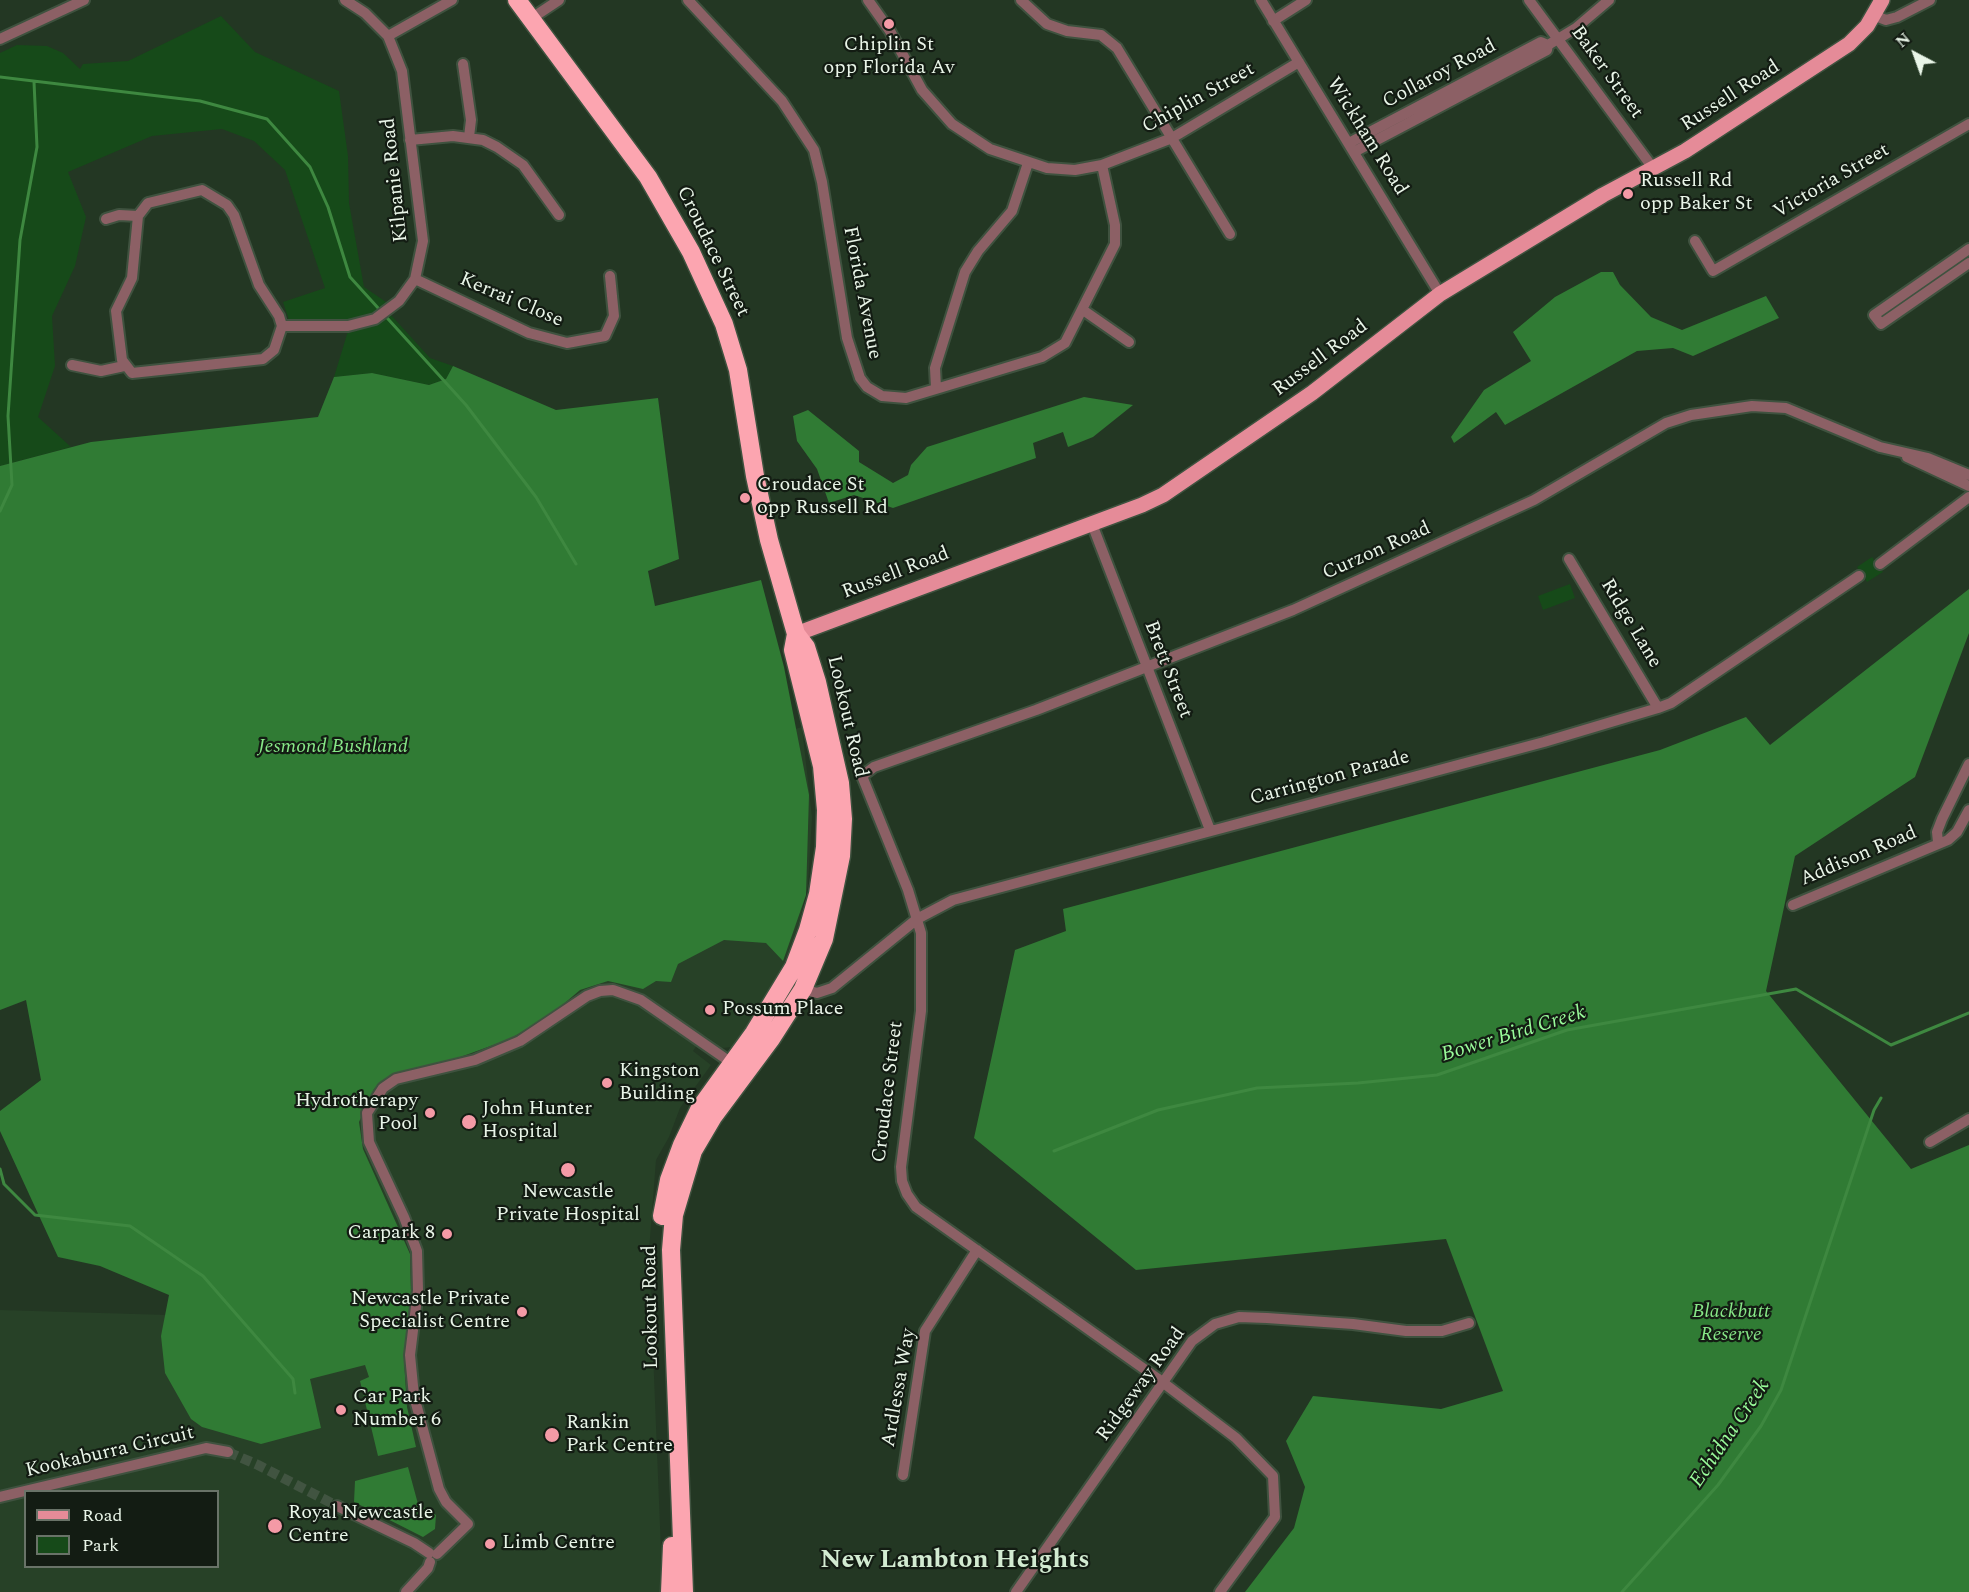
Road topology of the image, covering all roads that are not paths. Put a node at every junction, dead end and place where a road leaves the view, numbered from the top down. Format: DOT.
graph roads {
  1 [pos="84,0"];
  2 [pos="345,0"];
  3 [pos="452,0"];
  4 [pos="559,0"];
  5 [pos="688,0"];
  6 [pos="868,0"];
  7 [pos="1021,0"];
  8 [pos="1261,0"];
  9 [pos="1306,0"];
  10 [pos="1529,0"];
  11 [pos="1609,0"];
  12 [pos="1882,0"];
  13 [pos="1930,0"];
  14 [pos="516,1"];
  15 [pos="1873,15"];
  16 [pos="530,20"];
  17 [pos="1273,21"];
  18 [pos="388,36"];
  19 [pos="0,39"];
  20 [pos="1558,39"];
  21 [pos="1299,62"];
  22 [pos="463,64"];
  23 [pos="1969,124"];
  24 [pos="469,137"];
  25 [pos="1172,138"];
  26 [pos="410,140"];
  27 [pos="1352,148"];
  28 [pos="1028,163"];
  29 [pos="1102,165"];
  30 [pos="1653,168"];
  31 [pos="559,215"];
  32 [pos="138,216"];
  33 [pos="106,219"];
  34 [pos="1230,234"];
  35 [pos="1695,241"];
  36 [pos="1969,249"];
  37 [pos="1969,263"];
  38 [pos="610,276"];
  39 [pos="415,279"];
  40 [pos="1440,294"];
  41 [pos="1083,310"];
  42 [pos="282,326"];
  43 [pos="1129,342"];
  44 [pos="72,366"];
  45 [pos="124,366"];
  46 [pos="936,388"];
  47 [pos="1901,454"];
  48 [pos="1969,475"];
  49 [pos="1969,486"];
  50 [pos="1969,497"];
  51 [pos="1092,524"];
  52 [pos="1569,559"];
  53 [pos="1880,564"];
  54 [pos="1859,576"];
  55 [pos="831,622"];
  56 [pos="796,634"];
  57 [pos="810,659"];
  58 [pos="1146,666"];
  59 [pos="1658,708"];
  60 [pos="1969,764"];
  61 [pos="862,776"];
  62 [pos="1969,810"];
  63 [pos="1210,830"];
  64 [pos="1938,842"];
  65 [pos="1793,904"];
  66 [pos="917,919"];
  67 [pos="803,989"];
  68 [pos="739,1068"];
  69 [pos="1969,1119"];
  70 [pos="1930,1142"];
  71 [pos="977,1250"];
  72 [pos="1469,1323"];
  73 [pos="1163,1383"];
  74 [pos="228,1452"];
  75 [pos="903,1475"];
  76 [pos="29,1490"];
  77 [pos="24,1491"];
  78 [pos="0,1497"];
  79 [pos="337,1506"];
  80 [pos="432,1556"];
  81 [pos="406,1592"];
  82 [pos="670,1592"];
  83 [pos="684,1592"];
  84 [pos="1016,1592"];
  85 [pos="1220,1592"];
  1 -- 19 [label="street"];
  2 -- 18 [label="street"];
  3 -- 18 [label="street"];
  4 -- 16 [label="street"];
  5 -- 46 [label="street, Florida Avenue"];
  6 -- 28 [label="street, Chiplin Street"];
  7 -- 25 [label="street"];
  8 -- 17 [label="street, Wickham Road"];
  9 -- 17 [label="street"];
  10 -- 20 [label="street, Baker Street"];
  11 -- 20 [label="street, Collaroy Road"];
  12 -- 15 [label="main road, Russell Road"];
  13 -- 15 [label="street"];
  14 -- 16 [label="highway, Croudace Street"];
  15 -- 30 [label="main road, Russell Road"];
  16 -- 56 [label="highway, Croudace Street"];
  17 -- 21 [label="street, Wickham Road"];
  18 -- 26 [label="street, Kilpanie Road"];
  20 -- 27 [label="street, Collaroy Road"];
  20 -- 30 [label="street, Baker Street"];
  21 -- 25 [label="street, Chiplin Street"];
  21 -- 27 [label="street, Wickham Road"];
  22 -- 24 [label="street"];
  23 -- 35 [label="street, Victoria Street"];
  24 -- 26 [label="street"];
  24 -- 31 [label="street"];
  25 -- 29 [label="street, Chiplin Street"];
  25 -- 34 [label="street"];
  26 -- 39 [label="street, Kilpanie Road"];
  27 -- 40 [label="street, Wickham Road"];
  28 -- 29 [label="street, Chiplin Street"];
  28 -- 46 [label="street"];
  29 -- 41 [label="street, Florida Avenue"];
  30 -- 40 [label="main road, Russell Road"];
  32 -- 33 [label="street"];
  32 -- 42 [label="street"];
  32 -- 45 [label="street"];
  36 -- 37 [label="street"];
  38 -- 39 [label="street, Kerrai Close"];
  39 -- 42 [label="street, Kilpanie Road"];
  40 -- 51 [label="main road, Russell Road"];
  41 -- 43 [label="street"];
  41 -- 46 [label="street, Florida Avenue"];
  42 -- 45 [label="street"];
  44 -- 45 [label="street"];
  47 -- 48 [label="street, Curzon Road"];
  47 -- 49 [label="street, Curzon Road"];
  47 -- 58 [label="street, Curzon Road"];
  50 -- 53 [label="street"];
  51 -- 55 [label="main road, Russell Road"];
  51 -- 58 [label="street, Brett Street"];
  52 -- 59 [label="street, Ridge Lane"];
  54 -- 59 [label="street, Carrington Parade"];
  55 -- 56 [label="main road, Russell Road"];
  55 -- 57 [label="main road"];
  56 -- 57 [label="highway, Lookout Road"];
  56 -- 68 [label="highway, Lookout Road"];
  57 -- 67 [label="highway, Lookout Road"];
  58 -- 61 [label="street, Curzon Road"];
  58 -- 63 [label="street, Brett Street"];
  59 -- 63 [label="street, Carrington Parade"];
  60 -- 64 [label="street, Addison Road"];
  61 -- 66 [label="street, Croudace Street"];
  62 -- 64 [label="street, Addison Road"];
  63 -- 66 [label="street, Carrington Parade"];
  64 -- 65 [label="street, Addison Road"];
  66 -- 67 [label="street, Carrington Parade"];
  66 -- 71 [label="street, Croudace Street"];
  67 -- 68 [label="highway, Lookout Road"];
  68 -- 80 [label="street"];
  68 -- 82 [label="highway, Lookout Road"];
  68 -- 83 [label="highway, Lookout Road"];
  69 -- 70 [label="street"];
  71 -- 73 [label="street, Croudace Street"];
  71 -- 75 [label="street, Ardlessa Way"];
  72 -- 73 [label="street, Ridgeway Road"];
  73 -- 84 [label="street, Ridgeway Road"];
  73 -- 85 [label="street, Croudace Street"];
  74 -- 76 [label="street, Kookaburra Circuit"];
  77 -- 78 [label="street, Kookaburra Circuit"];
  79 -- 80 [label="street"];
  80 -- 81 [label="street"];
}
